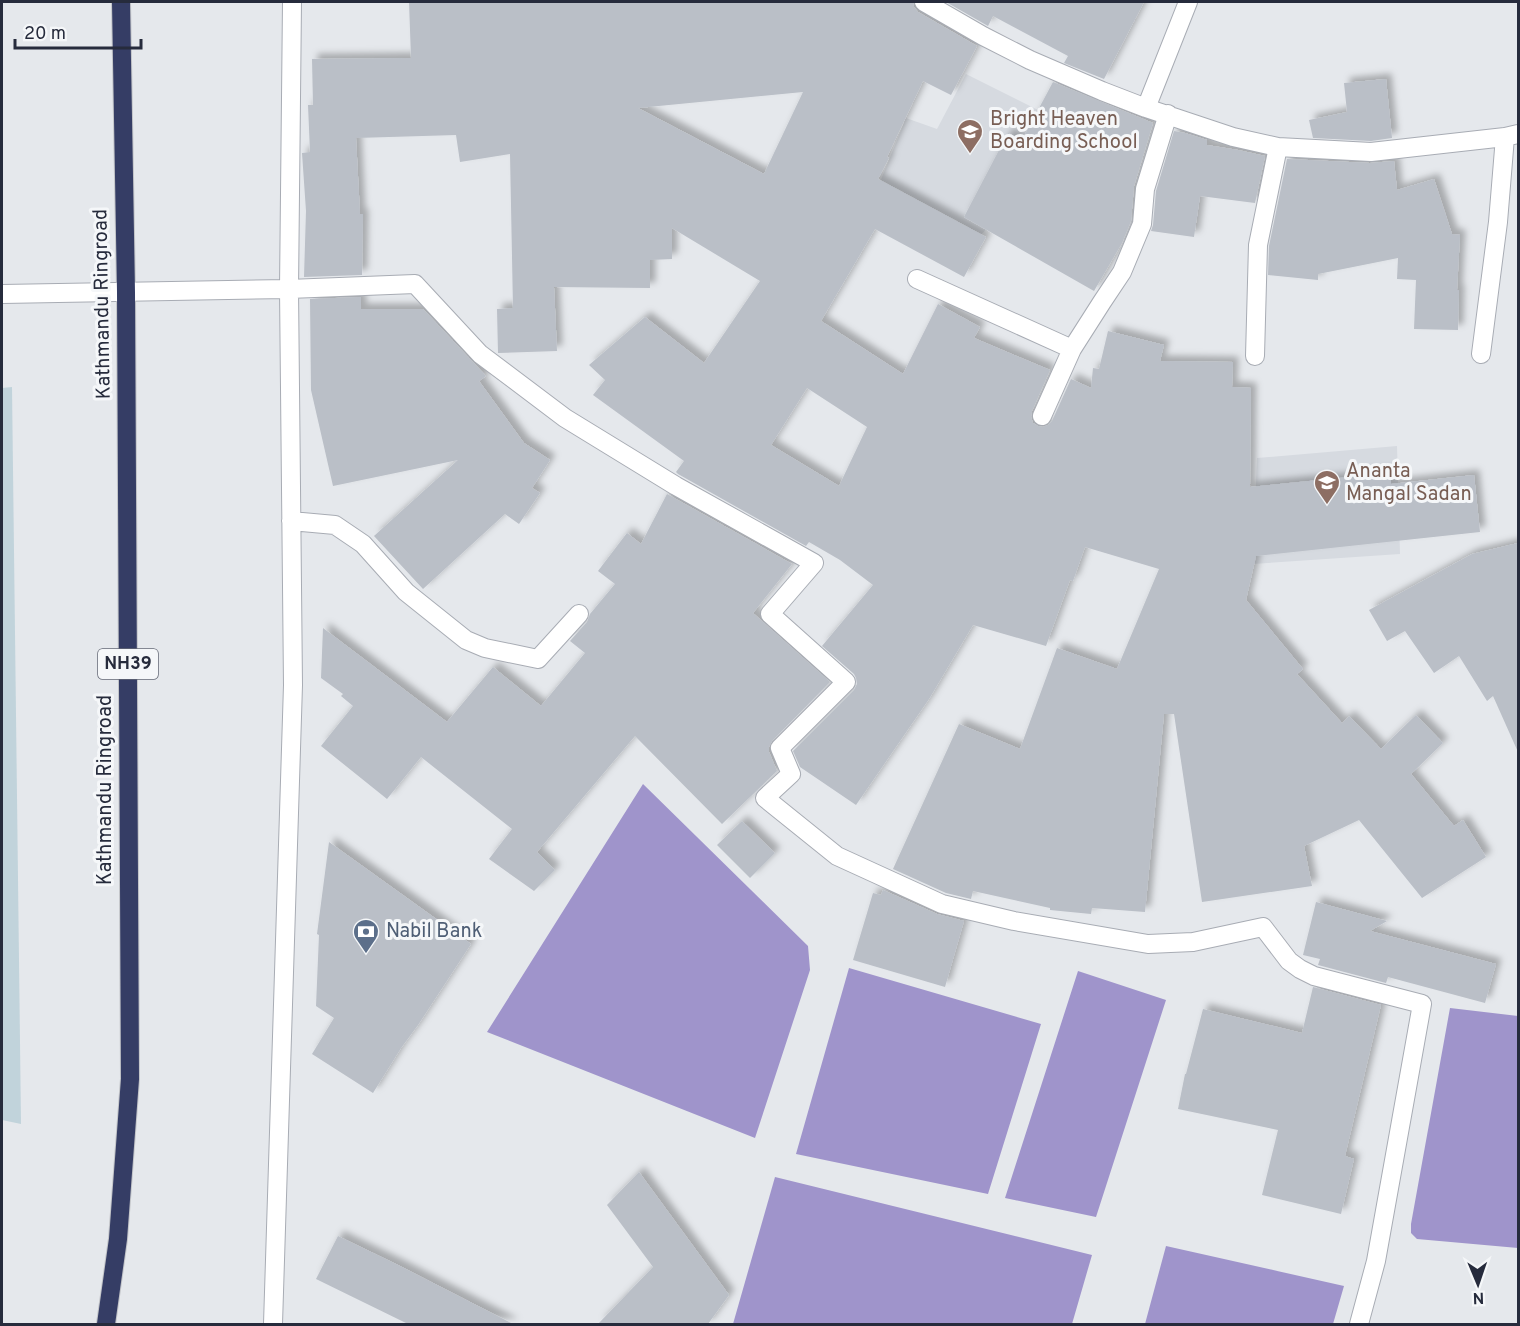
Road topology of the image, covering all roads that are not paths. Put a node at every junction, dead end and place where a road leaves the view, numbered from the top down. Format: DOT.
graph roads {
  1 [pos="121,2"];
  2 [pos="292,2"];
  3 [pos="924,2"];
  4 [pos="1188,2"];
  5 [pos="1146,108"];
  6 [pos="1168,114"];
  7 [pos="1512,136"];
  8 [pos="1278,147"];
  9 [pos="917,279"];
  10 [pos="289,289"];
  11 [pos="126,292"];
  12 [pos="2,294"];
  13 [pos="1072,349"];
  14 [pos="1481,354"];
  15 [pos="1255,356"];
  16 [pos="1042,416"];
  17 [pos="291,521"];
  18 [pos="579,614"];
  19 [pos="106,1324"];
  20 [pos="273,1324"];
  21 [pos="1359,1324"];
  1 -- 11 [label="highway, Kathmandu Ringroad / NH39"];
  2 -- 10 [label="street"];
  3 -- 5 [label="street"];
  4 -- 5 [label="street"];
  5 -- 6 [label="street"];
  6 -- 8 [label="street"];
  6 -- 13 [label="street"];
  7 -- 8 [label="street"];
  7 -- 14 [label="street"];
  8 -- 15 [label="street"];
  9 -- 13 [label="street"];
  10 -- 11 [label="street"];
  10 -- 17 [label="street"];
  10 -- 21 [label="street"];
  11 -- 12 [label="street"];
  11 -- 19 [label="highway, Kathmandu Ringroad / NH39"];
  13 -- 16 [label="street"];
  17 -- 18 [label="street"];
  17 -- 20 [label="street"];
}
